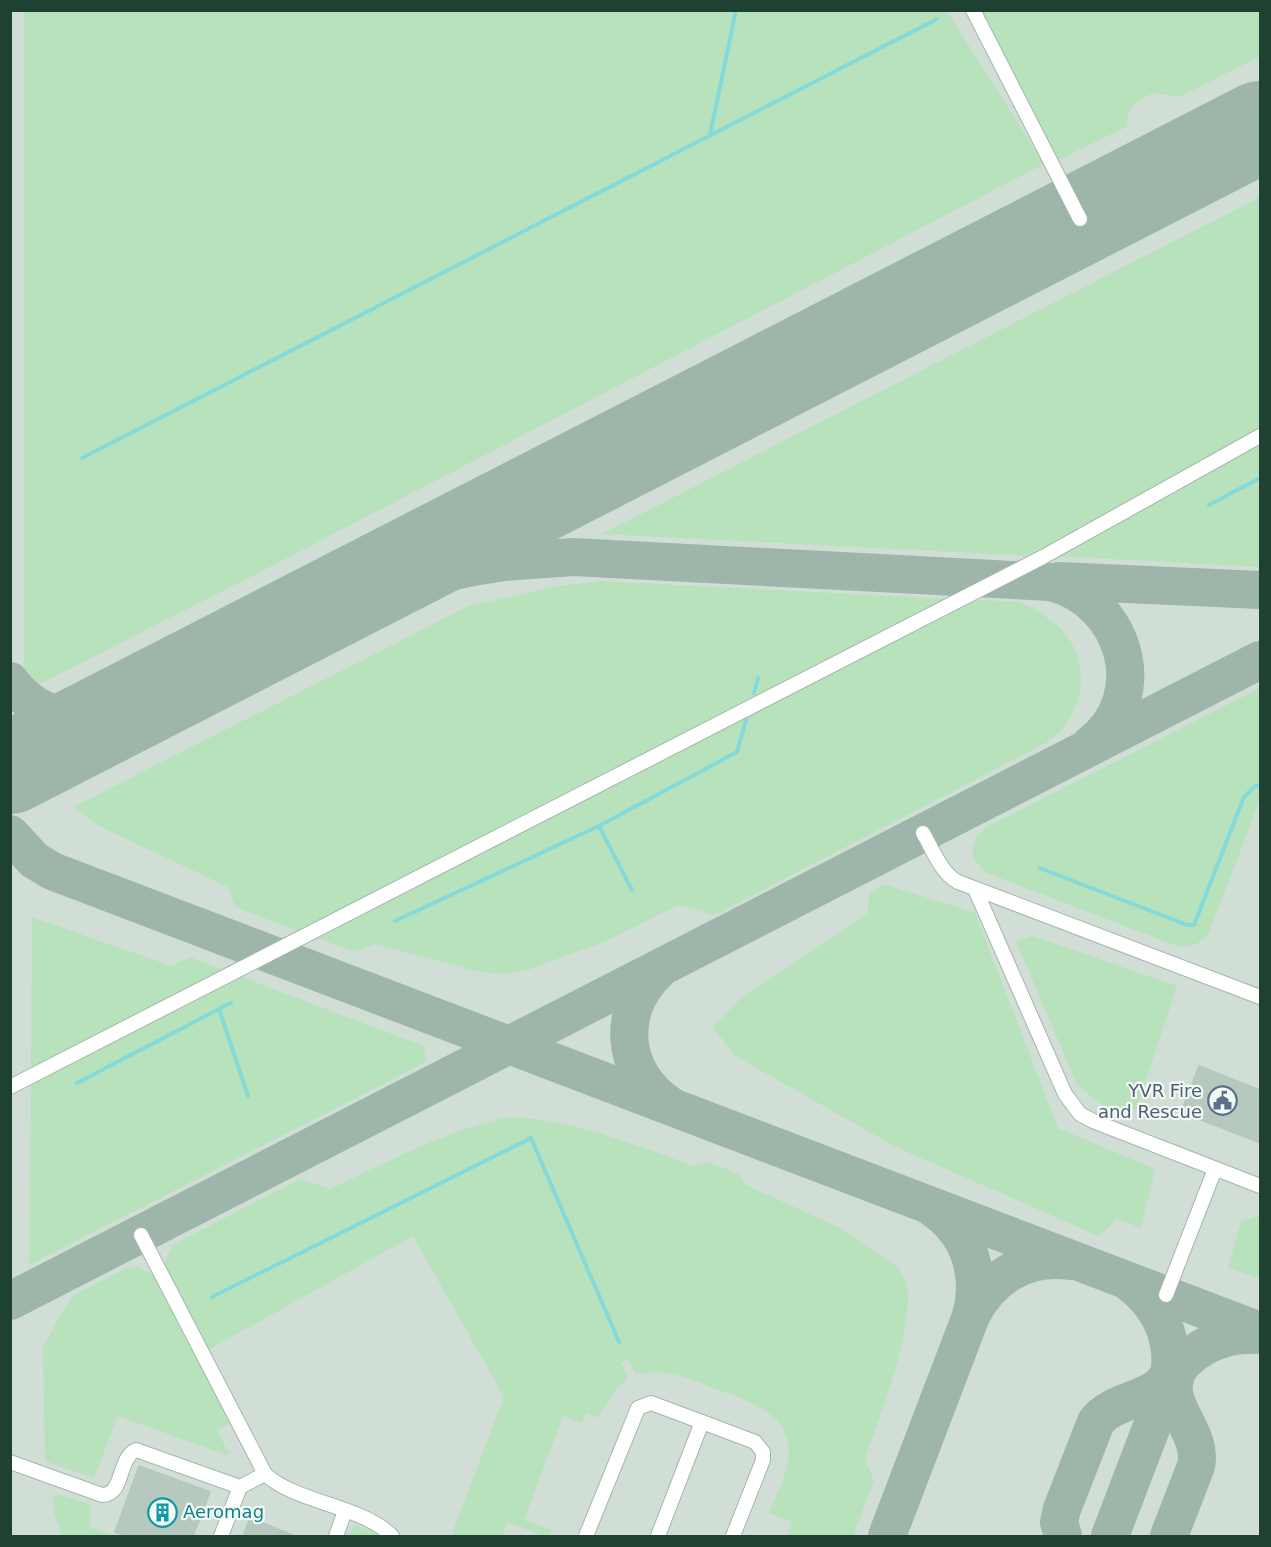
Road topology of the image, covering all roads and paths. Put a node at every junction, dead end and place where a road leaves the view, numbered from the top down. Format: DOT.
graph roads {
  1 [pos="973,10"];
  2 [pos="1080,219"];
  3 [pos="1260,436"];
  4 [pos="923,833"];
  5 [pos="975,889"];
  6 [pos="1260,998"];
  7 [pos="10,1087"];
  8 [pos="1215,1169"];
  9 [pos="1260,1186"];
  10 [pos="141,1235"];
  11 [pos="1166,1295"];
  12 [pos="702,1422"];
  13 [pos="10,1461"];
  14 [pos="265,1474"];
  15 [pos="240,1487"];
  16 [pos="345,1511"];
  17 [pos="221,1536"];
  18 [pos="336,1536"];
  19 [pos="392,1536"];
  20 [pos="586,1536"];
  21 [pos="658,1536"];
  22 [pos="733,1536"];
  1 -- 2 [label="lane"];
  3 -- 7 [label="lane"];
  4 -- 5 [label="lane"];
  5 -- 6 [label="lane"];
  5 -- 8 [label="lane"];
  8 -- 9 [label="lane"];
  8 -- 11 [label="lane"];
  10 -- 14 [label="lane"];
  12 -- 20 [label="lane"];
  12 -- 21 [label="lane"];
  12 -- 22 [label="lane"];
  13 -- 15 [label="lane"];
  14 -- 15 [label="lane"];
  14 -- 16 [label="lane"];
  15 -- 17 [label="lane"];
  16 -- 18 [label="lane"];
  16 -- 19 [label="lane"];
}
